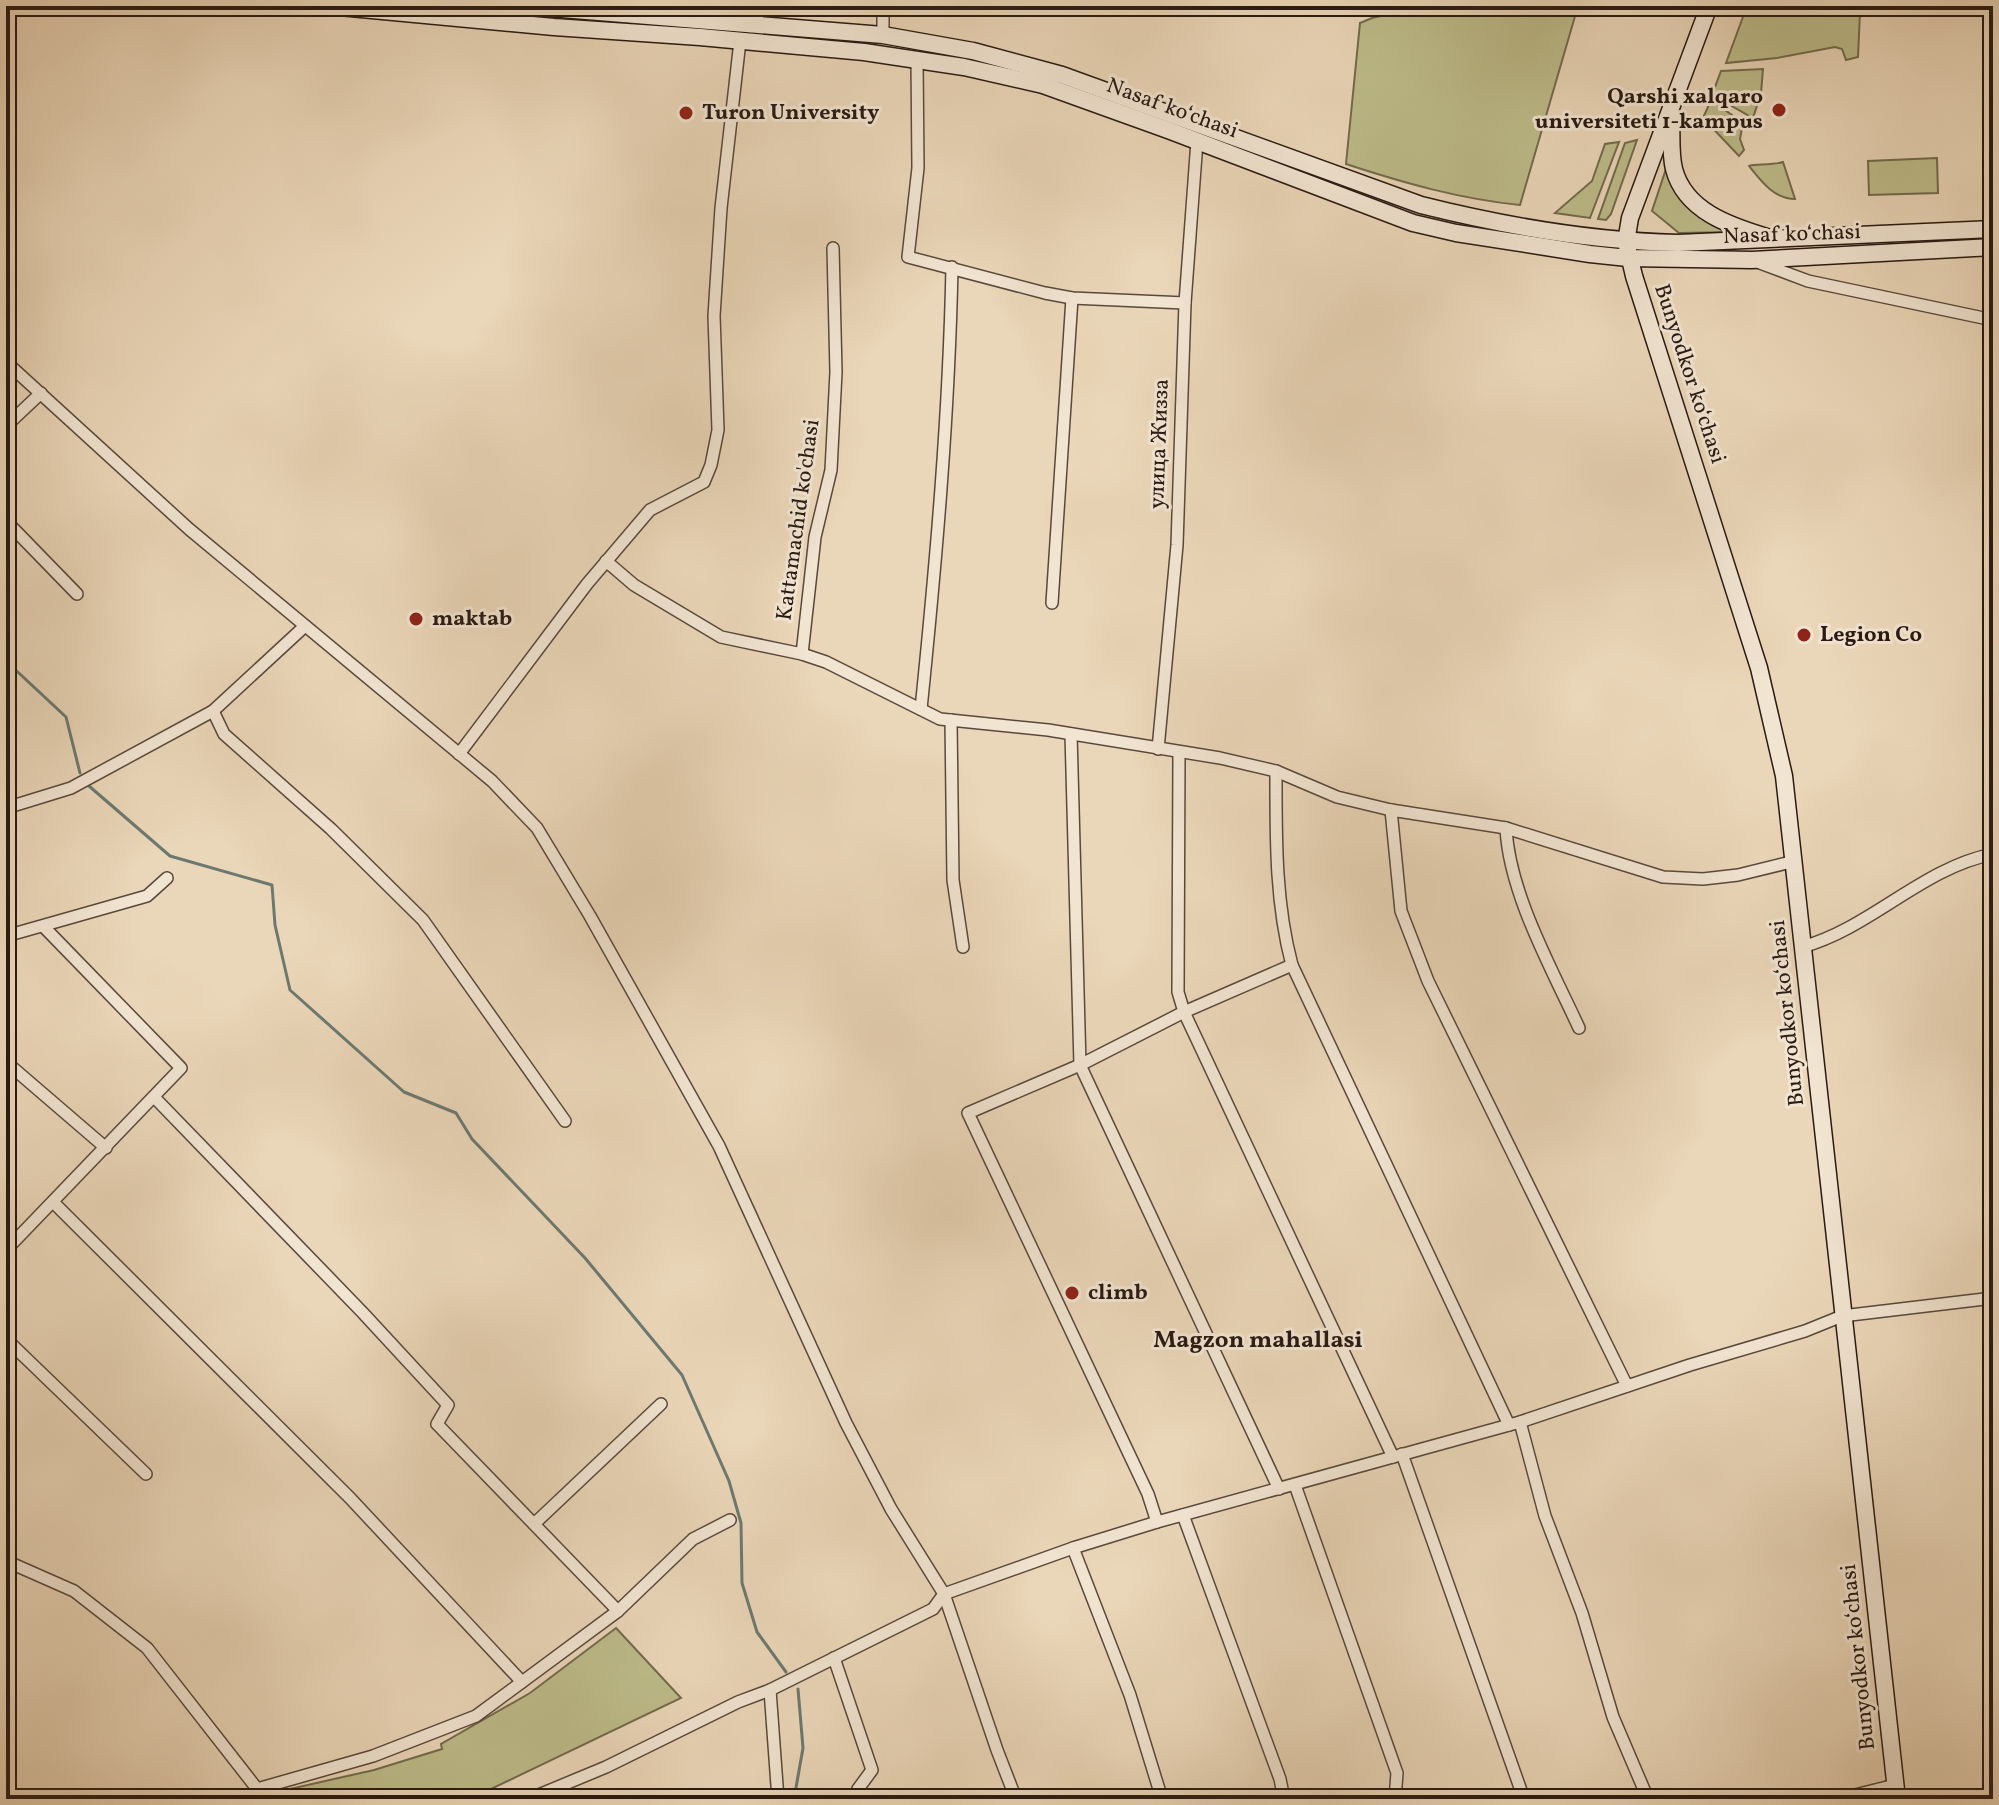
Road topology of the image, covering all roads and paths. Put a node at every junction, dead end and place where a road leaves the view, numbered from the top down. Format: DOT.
graph roads {
  1 [pos="329,6"];
  2 [pos="516,6"];
  3 [pos="525,6"];
  4 [pos="534,6"];
  5 [pos="757,6"];
  6 [pos="883,6"];
  7 [pos="1709,6"];
  8 [pos="641,12"];
  9 [pos="516,24"];
  10 [pos="757,25"];
  11 [pos="534,26"];
  12 [pos="883,35"];
  13 [pos="740,41"];
  14 [pos="917,60"];
  15 [pos="1671,110"];
  16 [pos="1197,141"];
  17 [pos="1993,229"];
  18 [pos="1780,240"];
  19 [pos="1993,247"];
  20 [pos="833,248"];
  21 [pos="1627,250"];
  22 [pos="1752,260"];
  23 [pos="952,267"];
  24 [pos="1072,298"];
  25 [pos="1185,303"];
  26 [pos="1993,320"];
  27 [pos="6,362"];
  28 [pos="41,393"];
  29 [pos="6,426"];
  30 [pos="6,521"];
  31 [pos="606,561"];
  32 [pos="77,594"];
  33 [pos="1052,603"];
  34 [pos="305,626"];
  35 [pos="802,654"];
  36 [pos="921,709"];
  37 [pos="213,711"];
  38 [pos="951,720"];
  39 [pos="1071,734"];
  40 [pos="1158,749"];
  41 [pos="1179,753"];
  42 [pos="459,754"];
  43 [pos="1276,771"];
  44 [pos="6,808"];
  45 [pos="1391,810"];
  46 [pos="1506,828"];
  47 [pos="1993,854"];
  48 [pos="1795,861"];
  49 [pos="167,878"];
  50 [pos="43,926"];
  51 [pos="6,936"];
  52 [pos="963,947"];
  53 [pos="1802,947"];
  54 [pos="1292,965"];
  55 [pos="1184,1012"];
  56 [pos="1579,1028"];
  57 [pos="7,1065"];
  58 [pos="1080,1065"];
  59 [pos="154,1097"];
  60 [pos="565,1121"];
  61 [pos="106,1148"];
  62 [pos="53,1202"];
  63 [pos="6,1250"];
  64 [pos="1993,1298"];
  65 [pos="1842,1316"];
  66 [pos="6,1339"];
  67 [pos="1627,1386"];
  68 [pos="661,1404"];
  69 [pos="1515,1423"];
  70 [pos="1398,1456"];
  71 [pos="146,1474"];
  72 [pos="1295,1485"];
  73 [pos="1279,1489"];
  74 [pos="1183,1515"];
  75 [pos="730,1520"];
  76 [pos="1157,1522"];
  77 [pos="534,1524"];
  78 [pos="1073,1548"];
  79 [pos="6,1561"];
  80 [pos="944,1594"];
  81 [pos="618,1611"];
  82 [pos="834,1658"];
  83 [pos="522,1682"];
  84 [pos="770,1690"];
  85 [pos="1896,1792"];
  86 [pos="261,1794"];
  87 [pos="529,1799"];
  88 [pos="778,1799"];
  89 [pos="856,1799"];
  90 [pos="1016,1799"];
  91 [pos="1162,1799"];
  92 [pos="1284,1799"];
  93 [pos="1395,1799"];
  94 [pos="1524,1799"];
  95 [pos="1648,1799"];
  96 [pos="1839,1799"];
  1 -- 9 [label="main road, Nasaf ko‘chasi"];
  2 -- 9 [label="main road"];
  3 -- 4 [label="main road, Nasaf ko‘chasi"];
  4 -- 8 [label="main road, Nasaf ko‘chasi"];
  4 -- 11 [label="main road"];
  5 -- 10 [label="street"];
  6 -- 12 [label="street"];
  7 -- 15 [label="main road"];
  8 -- 10 [label="main road, Nasaf ko‘chasi"];
  9 -- 11 [label="main road, Nasaf ko‘chasi"];
  10 -- 12 [label="main road, Nasaf ko‘chasi"];
  11 -- 13 [label="main road, Nasaf ko‘chasi"];
  12 -- 21 [label="main road, Nasaf ko‘chasi"];
  13 -- 14 [label="main road, Nasaf ko‘chasi"];
  13 -- 31 [label="street"];
  14 -- 16 [label="main road, Nasaf ko‘chasi"];
  14 -- 23 [label="street"];
  15 -- 18 [label="main road"];
  15 -- 21 [label="main road"];
  16 -- 21 [label="main road, Nasaf ko‘chasi"];
  16 -- 25 [label="street, улица Жизза"];
  17 -- 18 [label="main road, Nasaf ko‘chasi"];
  18 -- 21 [label="main road, Nasaf ko‘chasi"];
  19 -- 22 [label="main road, Nasaf ko‘chasi"];
  20 -- 35 [label="street, Kattamachid ko'chasi"];
  21 -- 22 [label="main road, Nasaf ko‘chasi"];
  21 -- 48 [label="main road, Bunyodkor koʻchasi"];
  22 -- 26 [label="street"];
  23 -- 24 [label="street"];
  23 -- 36 [label="street"];
  24 -- 25 [label="street"];
  24 -- 33 [label="street"];
  25 -- 40 [label="street, улица Жизза"];
  27 -- 28 [label="street"];
  28 -- 29 [label="street"];
  28 -- 34 [label="street"];
  30 -- 32 [label="street"];
  31 -- 35 [label="street"];
  31 -- 42 [label="street"];
  34 -- 37 [label="street"];
  34 -- 42 [label="street"];
  35 -- 36 [label="street"];
  36 -- 38 [label="street"];
  37 -- 44 [label="street"];
  37 -- 60 [label="street"];
  38 -- 39 [label="street"];
  38 -- 52 [label="street"];
  39 -- 40 [label="street"];
  39 -- 58 [label="street"];
  40 -- 41 [label="street"];
  41 -- 43 [label="street"];
  41 -- 55 [label="street"];
  42 -- 80 [label="street"];
  43 -- 45 [label="street"];
  43 -- 54 [label="street"];
  45 -- 46 [label="street"];
  45 -- 67 [label="street"];
  46 -- 48 [label="street"];
  46 -- 56 [label="street"];
  47 -- 53 [label="street"];
  48 -- 53 [label="main road, Bunyodkor koʻchasi"];
  49 -- 50 [label="street"];
  50 -- 51 [label="street"];
  50 -- 59 [label="street"];
  53 -- 65 [label="main road, Bunyodkor koʻchasi"];
  54 -- 55 [label="street"];
  54 -- 69 [label="street"];
  55 -- 58 [label="street"];
  55 -- 70 [label="street"];
  57 -- 61 [label="street"];
  58 -- 73 [label="street"];
  58 -- 76 [label="street"];
  59 -- 61 [label="street"];
  59 -- 77 [label="street"];
  61 -- 62 [label="street"];
  62 -- 63 [label="street"];
  62 -- 83 [label="street"];
  64 -- 65 [label="street"];
  65 -- 67 [label="street"];
  65 -- 85 [label="main road, Bunyodkor koʻchasi"];
  66 -- 71 [label="street"];
  67 -- 69 [label="street"];
  68 -- 77 [label="street"];
  69 -- 70 [label="street"];
  69 -- 95 [label="street"];
  70 -- 72 [label="street"];
  70 -- 94 [label="street"];
  72 -- 73 [label="street"];
  72 -- 93 [label="street"];
  73 -- 74 [label="street"];
  74 -- 76 [label="street"];
  74 -- 92 [label="street"];
  75 -- 81 [label="street"];
  76 -- 78 [label="street"];
  77 -- 81 [label="street"];
  78 -- 80 [label="street"];
  78 -- 91 [label="street"];
  79 -- 86 [label="street"];
  80 -- 82 [label="street"];
  80 -- 90 [label="street"];
  81 -- 83 [label="street"];
  82 -- 84 [label="street"];
  82 -- 89 [label="street"];
  83 -- 86 [label="street"];
  84 -- 87 [label="street"];
  84 -- 88 [label="street"];
  85 -- 96 [label="street"];
}
